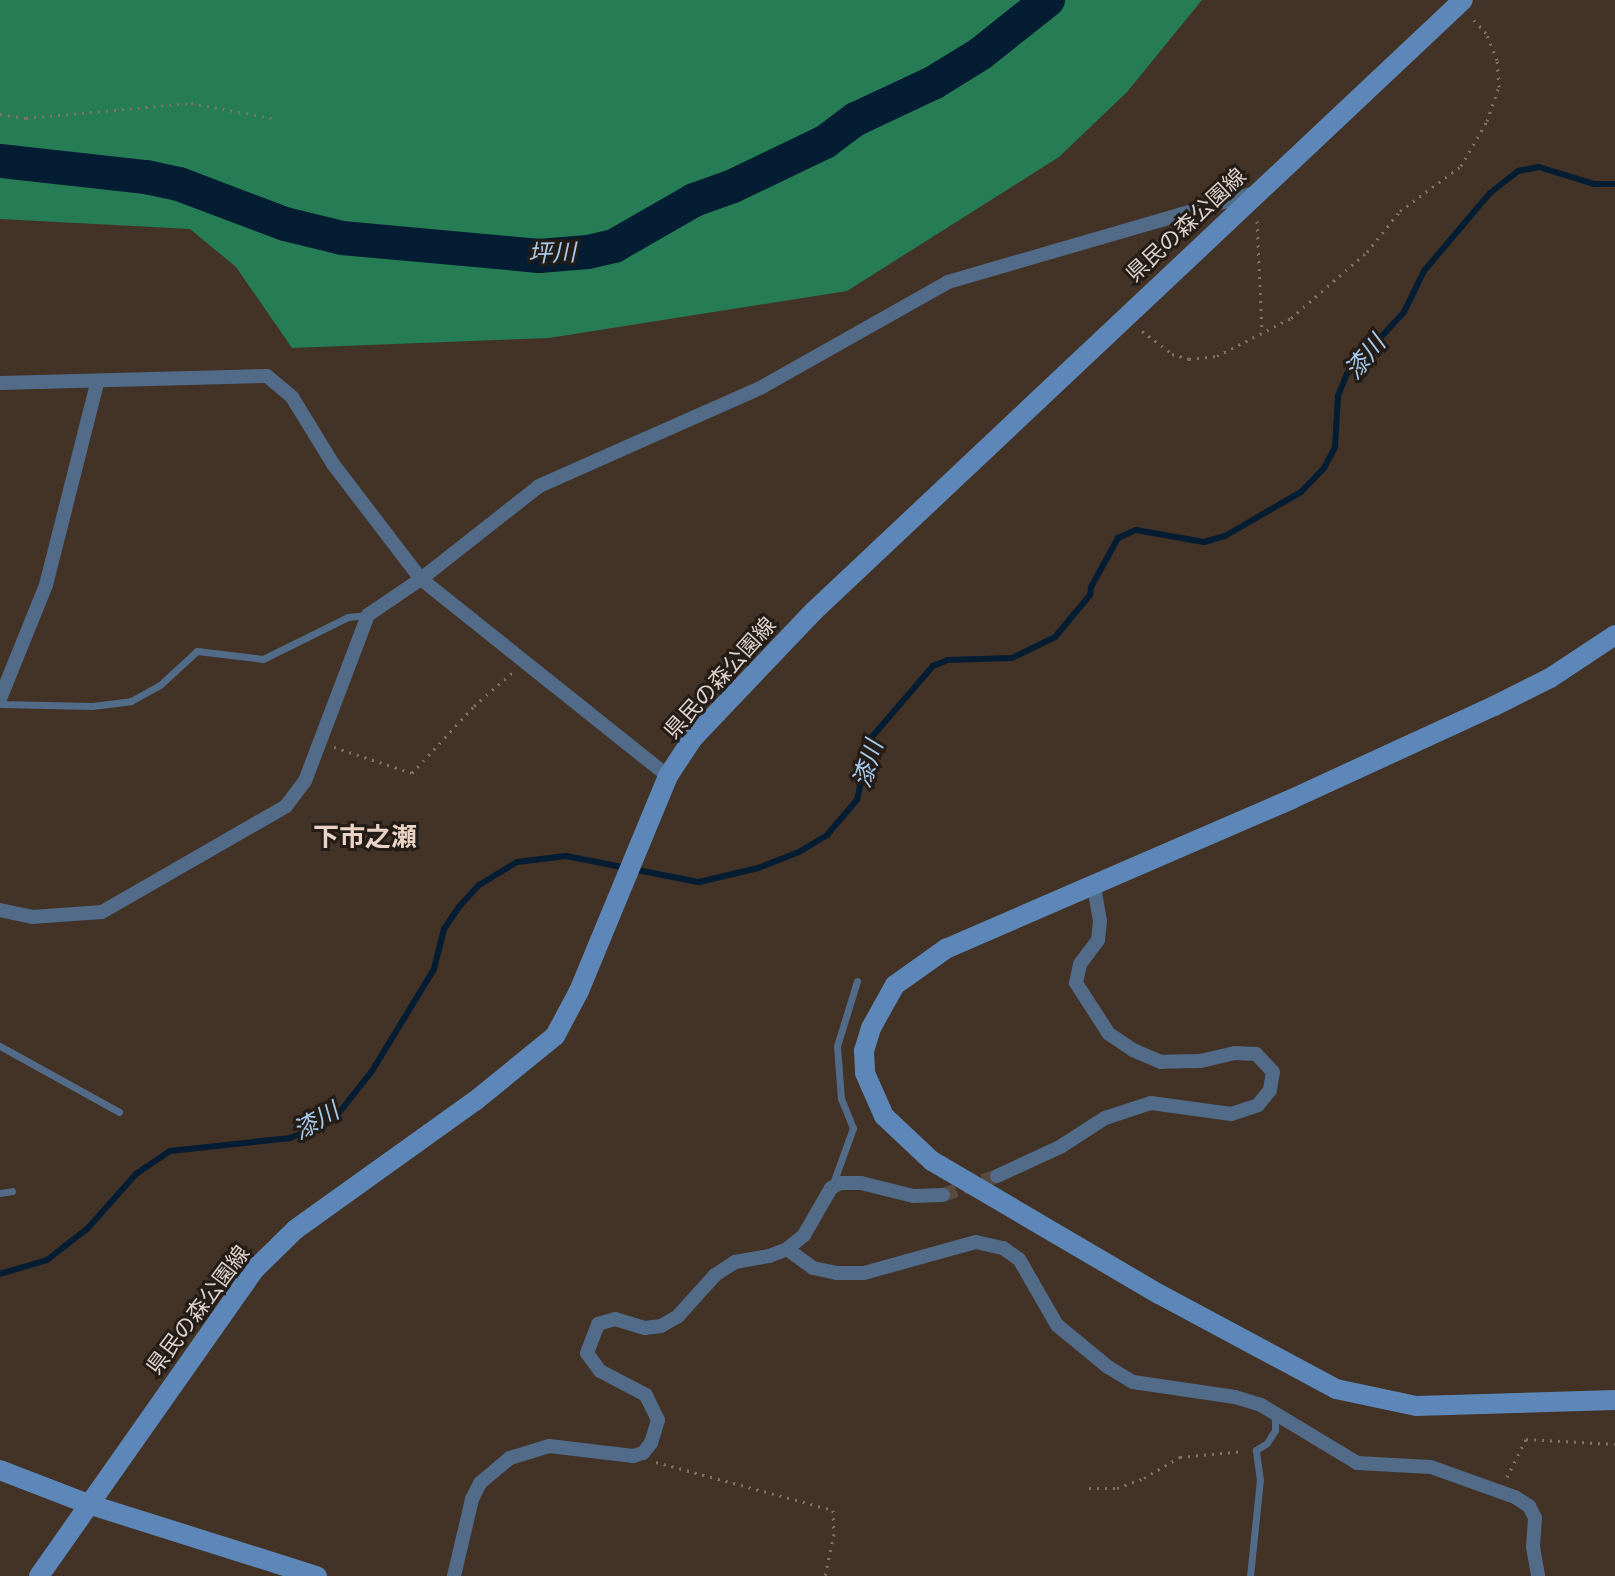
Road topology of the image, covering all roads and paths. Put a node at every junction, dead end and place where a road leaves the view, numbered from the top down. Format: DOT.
graph roads {
  1 [pos="1461,2"];
  2 [pos="0,114"];
  3 [pos="272,118"];
  4 [pos="1256,192"];
  5 [pos="1124,317"];
  6 [pos="1262,333"];
  7 [pos="0,383"];
  8 [pos="97,383"];
  9 [pos="421,579"];
  10 [pos="368,615"];
  11 [pos="1615,635"];
  12 [pos="524,662"];
  13 [pos="0,702"];
  14 [pos="319,742"];
  15 [pos="668,776"];
  16 [pos="1094,886"];
  17 [pos="0,910"];
  18 [pos="857,981"];
  19 [pos="0,1046"];
  20 [pos="119,1112"];
  21 [pos="997,1176"];
  22 [pos="831,1188"];
  23 [pos="12,1191"];
  24 [pos="0,1193"];
  25 [pos="943,1195"];
  26 [pos="787,1249"];
  27 [pos="1615,1400"];
  28 [pos="1276,1414"];
  29 [pos="1615,1444"];
  30 [pos="1256,1450"];
  31 [pos="633,1456"];
  32 [pos="0,1470"];
  33 [pos="1089,1488"];
  34 [pos="1501,1492"];
  35 [pos="88,1504"];
  36 [pos="39,1576"];
  37 [pos="317,1576"];
  38 [pos="454,1576"];
  39 [pos="825,1576"];
  40 [pos="1250,1576"];
  41 [pos="1538,1576"];
  1 -- 4 [label="main road, 県民の森公園線"];
  1 -- 6 [label="path"];
  2 -- 3 [label="path"];
  4 -- 5 [label="main road, 県民の森公園線"];
  4 -- 6 [label="path"];
  4 -- 9 [label="street"];
  5 -- 6 [label="path"];
  5 -- 15 [label="main road, 県民の森公園線"];
  7 -- 8 [label="street"];
  8 -- 9 [label="street"];
  8 -- 13 [label="street"];
  9 -- 10 [label="street"];
  9 -- 12 [label="street"];
  10 -- 13 [label="lane"];
  10 -- 14 [label="street"];
  11 -- 16 [label="main road"];
  12 -- 14 [label="path"];
  12 -- 15 [label="street"];
  14 -- 17 [label="street"];
  15 -- 35 [label="main road, 県民の森公園線"];
  16 -- 21 [label="street"];
  16 -- 27 [label="main road"];
  18 -- 22 [label="lane"];
  19 -- 20 [label="lane"];
  22 -- 25 [label="street"];
  22 -- 26 [label="street"];
  23 -- 24 [label="lane"];
  26 -- 28 [label="street"];
  26 -- 31 [label="street"];
  28 -- 30 [label="lane"];
  28 -- 34 [label="street"];
  29 -- 34 [label="path"];
  30 -- 33 [label="path"];
  30 -- 40 [label="lane"];
  31 -- 38 [label="street"];
  31 -- 39 [label="path"];
  32 -- 35 [label="main road"];
  34 -- 41 [label="street"];
  35 -- 36 [label="main road, 県民の森公園線"];
  35 -- 37 [label="main road"];
}
